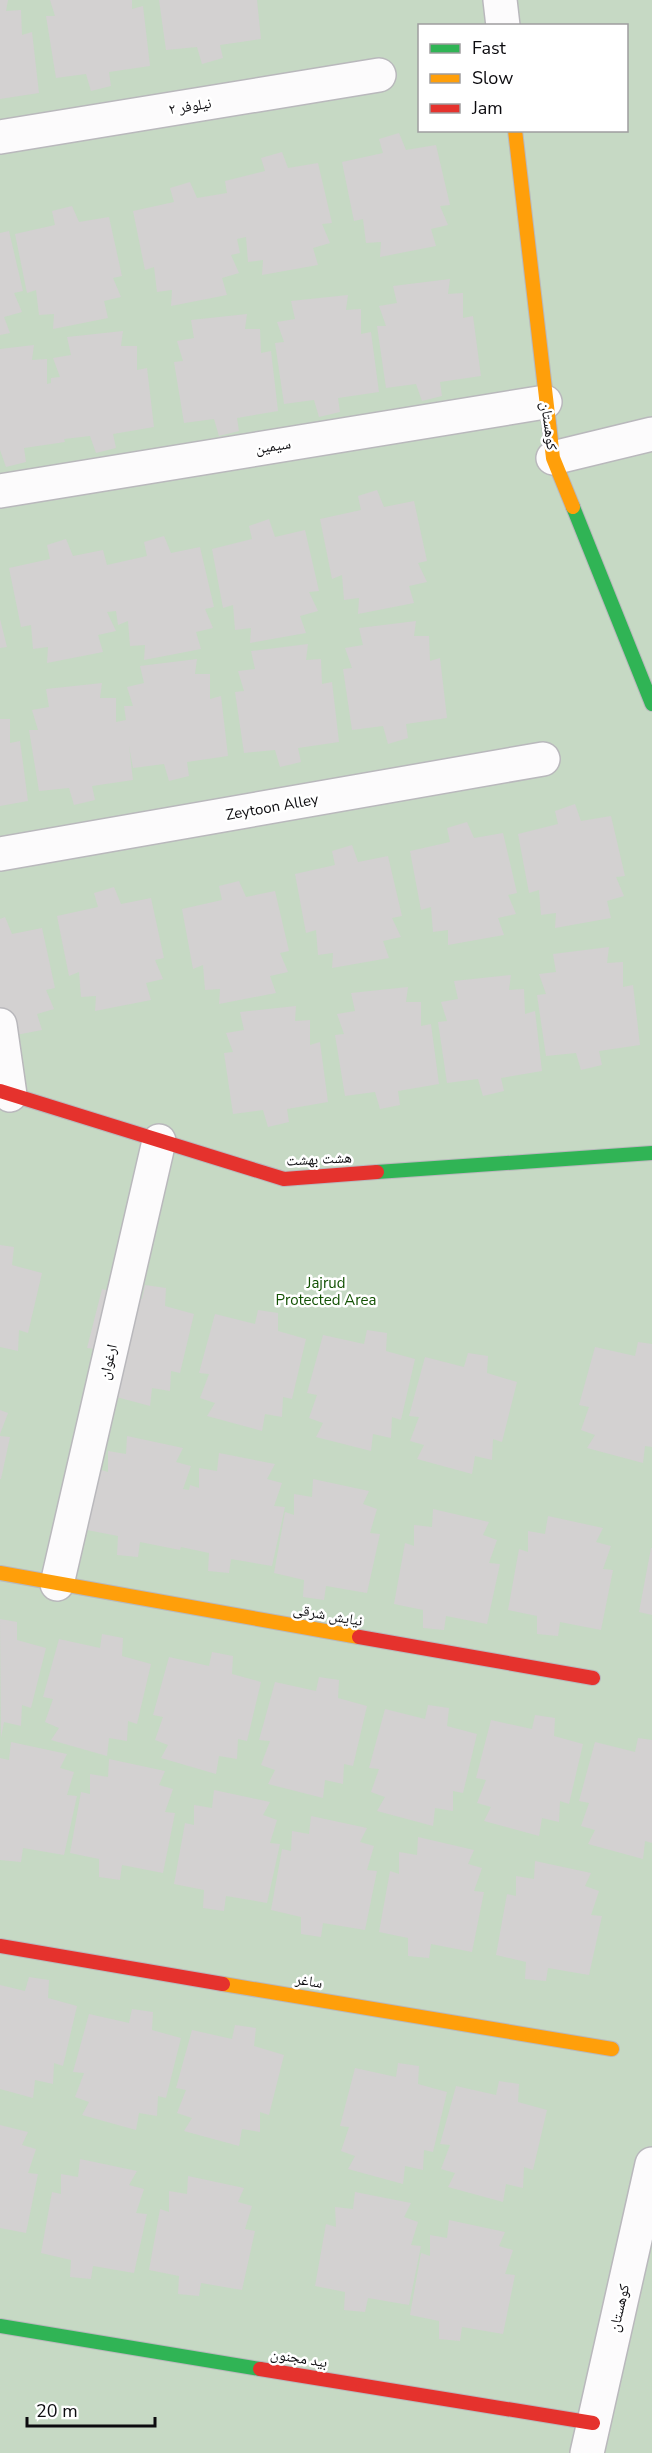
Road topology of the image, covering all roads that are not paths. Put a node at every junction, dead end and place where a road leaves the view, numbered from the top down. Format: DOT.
graph roads {
  1 [pos="500,0"];
  2 [pos="503,24"];
  3 [pos="379,75"];
  4 [pos="515,132"];
  5 [pos="0,137"];
  6 [pos="545,402"];
  7 [pos="652,434"];
  8 [pos="553,458"];
  9 [pos="0,490"];
  10 [pos="652,704"];
  11 [pos="543,759"];
  12 [pos="0,854"];
  13 [pos="0,1025"];
  14 [pos="5,1093"];
  15 [pos="159,1141"];
  16 [pos="652,1153"];
  17 [pos="0,1573"];
  18 [pos="57,1584"];
  19 [pos="593,1678"];
  20 [pos="0,1947"];
  21 [pos="612,2049"];
  22 [pos="651,2173"];
  23 [pos="0,2326"];
  24 [pos="590,2438"];
  1 -- 2 [label="street"];
  3 -- 5 [label="street, نیلوفر ۲"];
  4 -- 6 [label="street, کوهستان"];
  6 -- 8 [label="street, کوهستان"];
  6 -- 9 [label="street, سیمین"];
  7 -- 8 [label="street"];
  8 -- 10 [label="street, کوهستان"];
  11 -- 12 [label="street, Zeytoon Alley"];
  13 -- 14 [label="street"];
  14 -- 15 [label="street, هشت بهشت"];
  15 -- 16 [label="street, هشت بهشت"];
  15 -- 18 [label="street, ارغوان"];
  17 -- 18 [label="street, نیایش شرقی"];
  18 -- 19 [label="street, نیایش شرقی"];
  20 -- 21 [label="street, ساغر"];
  22 -- 24 [label="street, کوهستان"];
  23 -- 24 [label="street, بید مجنون"];
}
